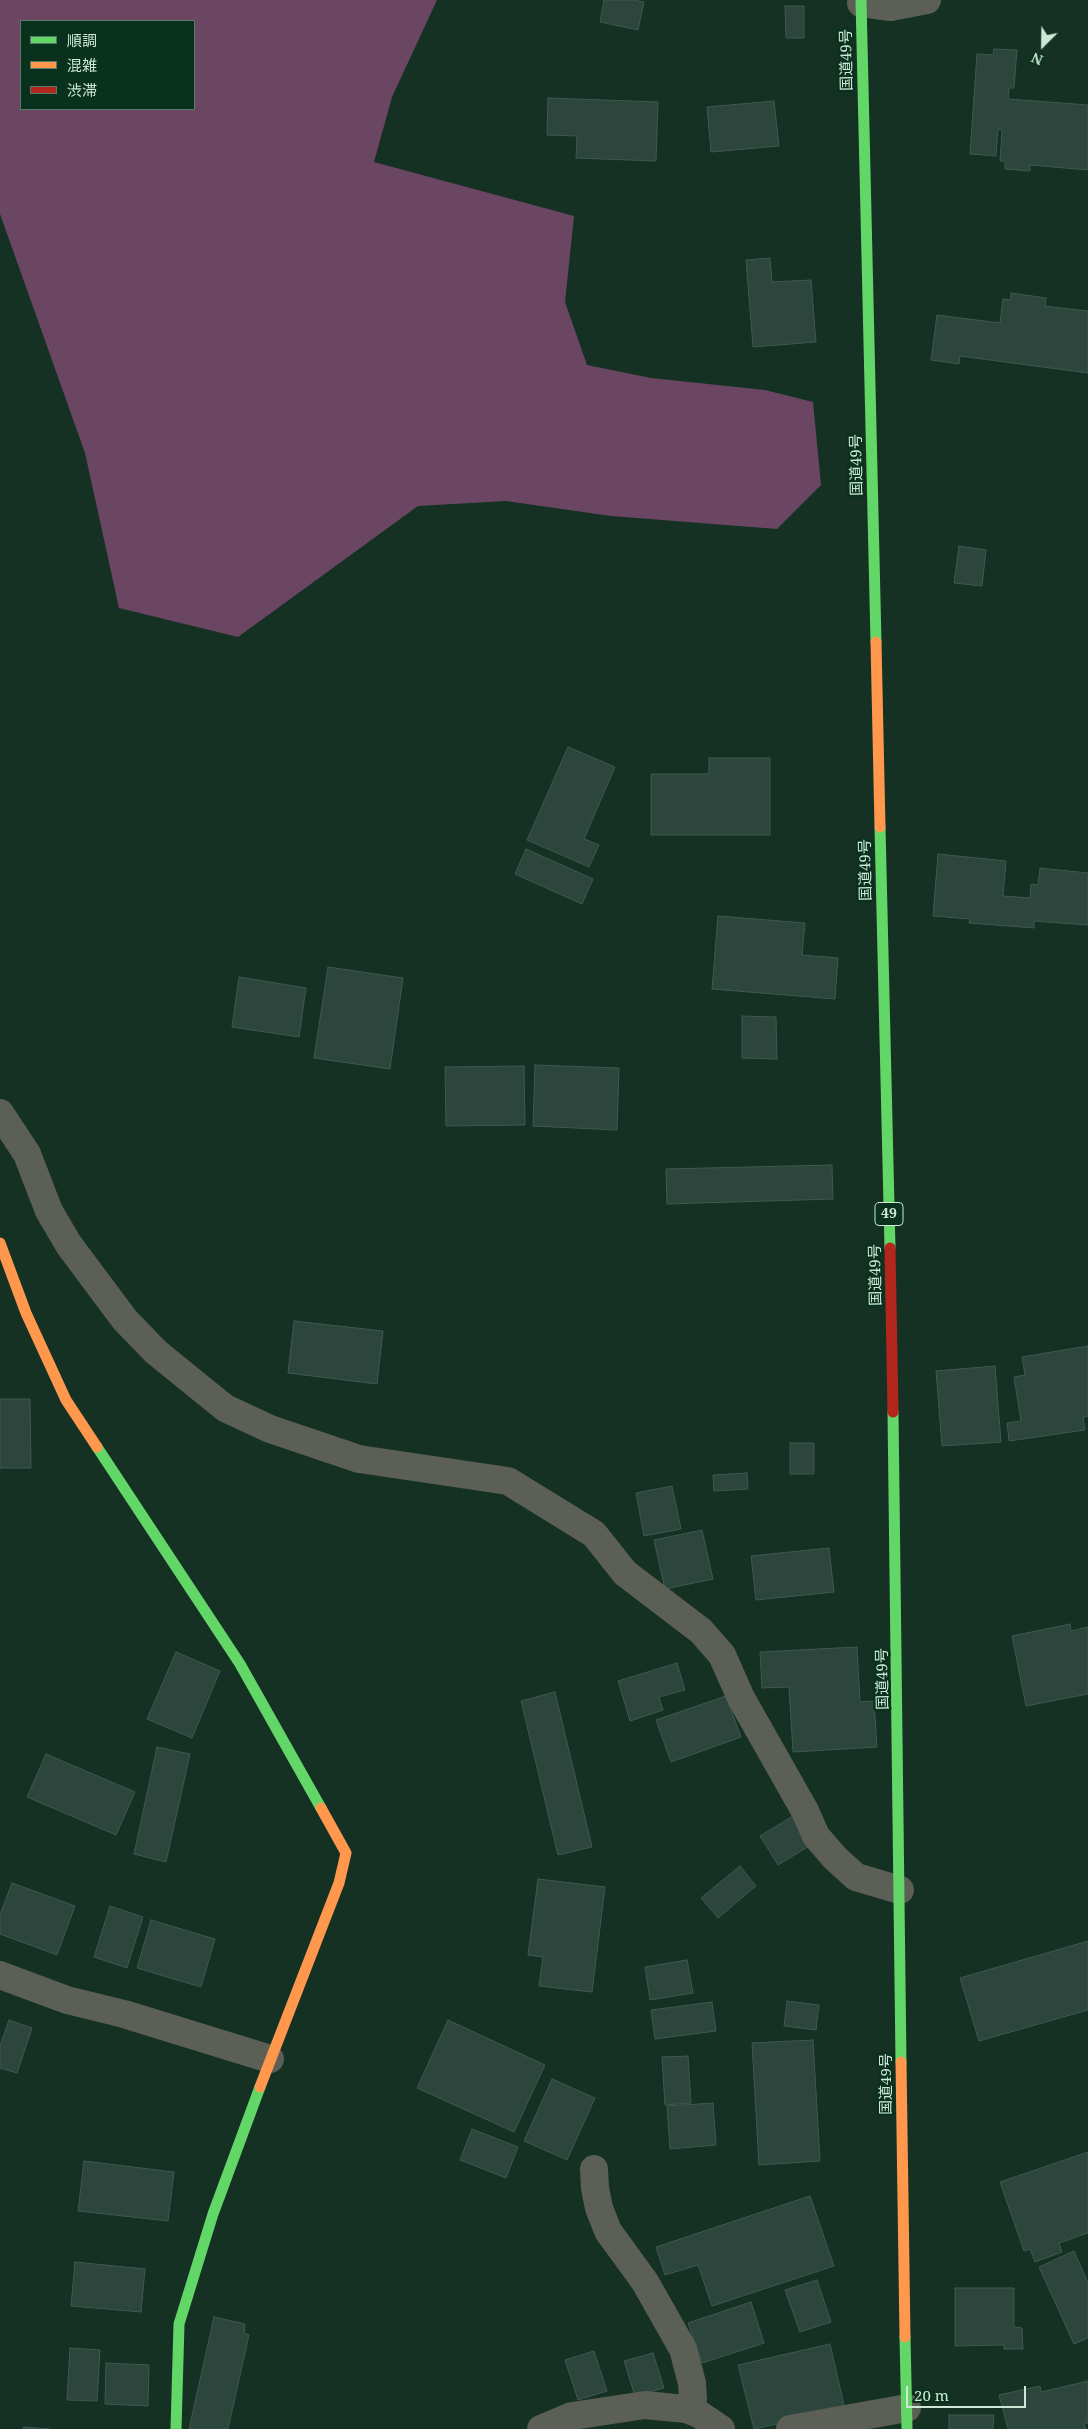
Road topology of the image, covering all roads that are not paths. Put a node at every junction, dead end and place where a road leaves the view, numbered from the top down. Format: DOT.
graph roads {
  1 [pos="927,0"];
  2 [pos="861,2"];
  3 [pos="0,1112"];
  4 [pos="0,1242"];
  5 [pos="900,1890"];
  6 [pos="0,1975"];
  7 [pos="270,2059"];
  8 [pos="594,2169"];
  9 [pos="686,2409"];
  10 [pos="907,2419"];
  11 [pos="176,2429"];
  12 [pos="542,2429"];
  13 [pos="720,2429"];
  14 [pos="790,2429"];
  1 -- 2 [label="street"];
  2 -- 5 [label="main road, 国道49号 / 49"];
  3 -- 5 [label="street"];
  4 -- 7 [label="main road"];
  5 -- 10 [label="main road, 国道49号 / 49"];
  6 -- 7 [label="street"];
  7 -- 11 [label="main road"];
  8 -- 9 [label="street"];
  9 -- 12 [label="street"];
  9 -- 13 [label="street"];
  10 -- 14 [label="street"];
}
